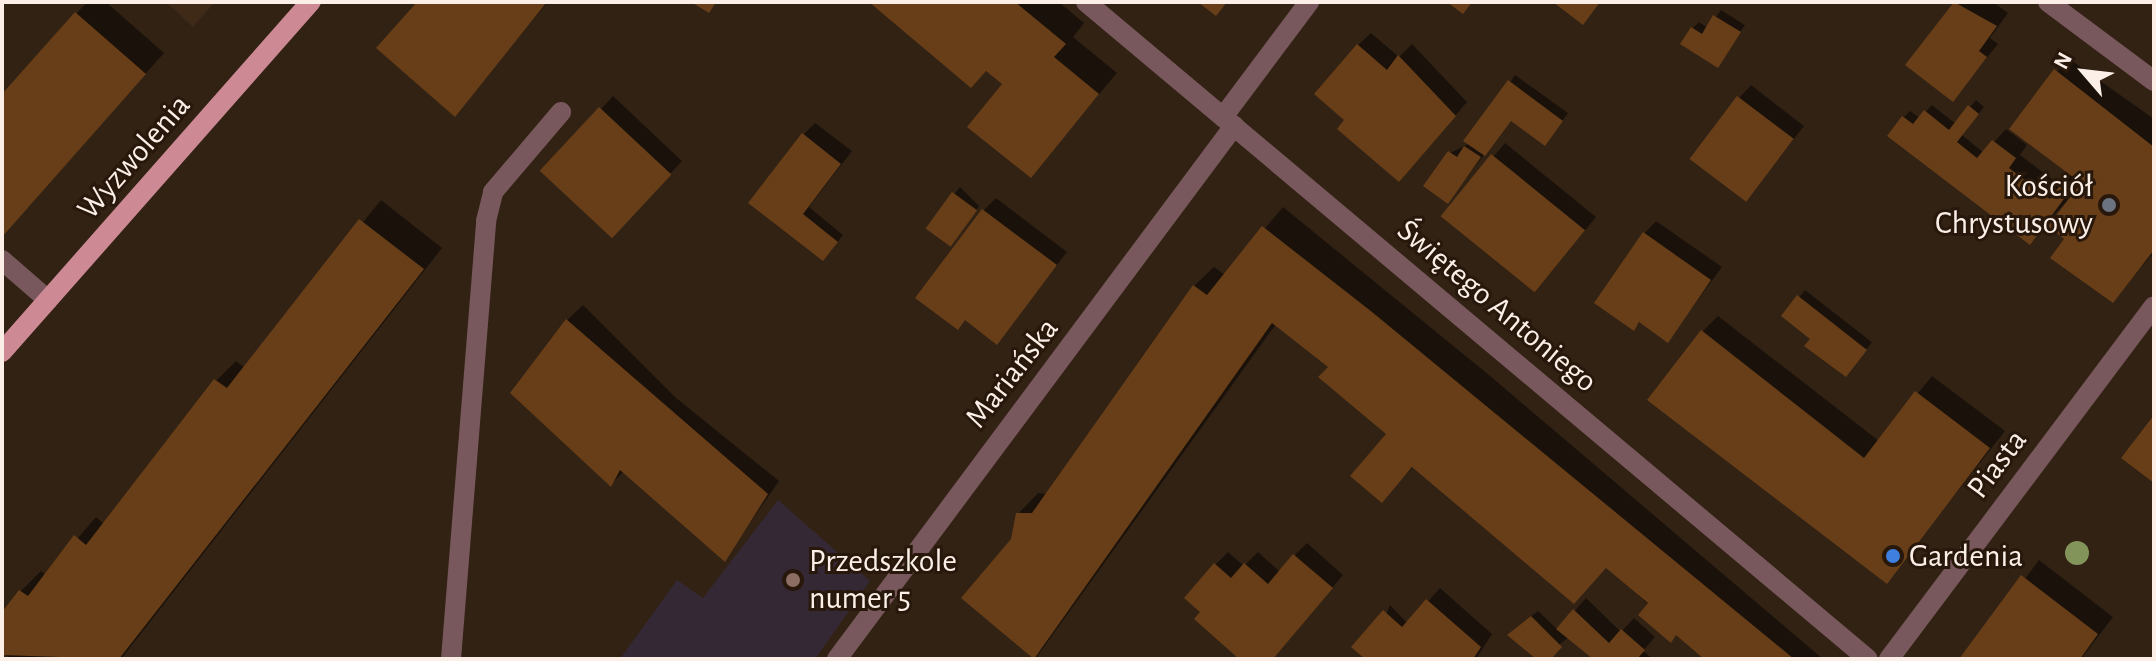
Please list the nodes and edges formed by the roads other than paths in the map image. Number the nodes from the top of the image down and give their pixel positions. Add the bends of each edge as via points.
1 (311, 2) edge
2 (1086, 2) edge
3 (1309, 2) edge
4 (2048, 2) edge
5 (2154, 81) edge
6 (561, 112) dead end
7 (1228, 121) junction
8 (2, 260) edge
9 (48, 300) junction
10 (2154, 306) edge
11 (2, 352) edge
12 (451, 659) edge
13 (837, 659) edge
14 (1868, 659) edge
15 (1889, 659) edge

1 - 9 main road, Wyzwolenia
2 - 7 street, Świętego Antoniego
3 - 7 street, Mariańska
4 - 5 street
6 - 12 street via 493,192 486,221
7 - 13 street, Mariańska
7 - 14 street, Świętego Antoniego
8 - 9 street
9 - 11 main road, Wyzwolenia
10 - 15 street, Piasta

